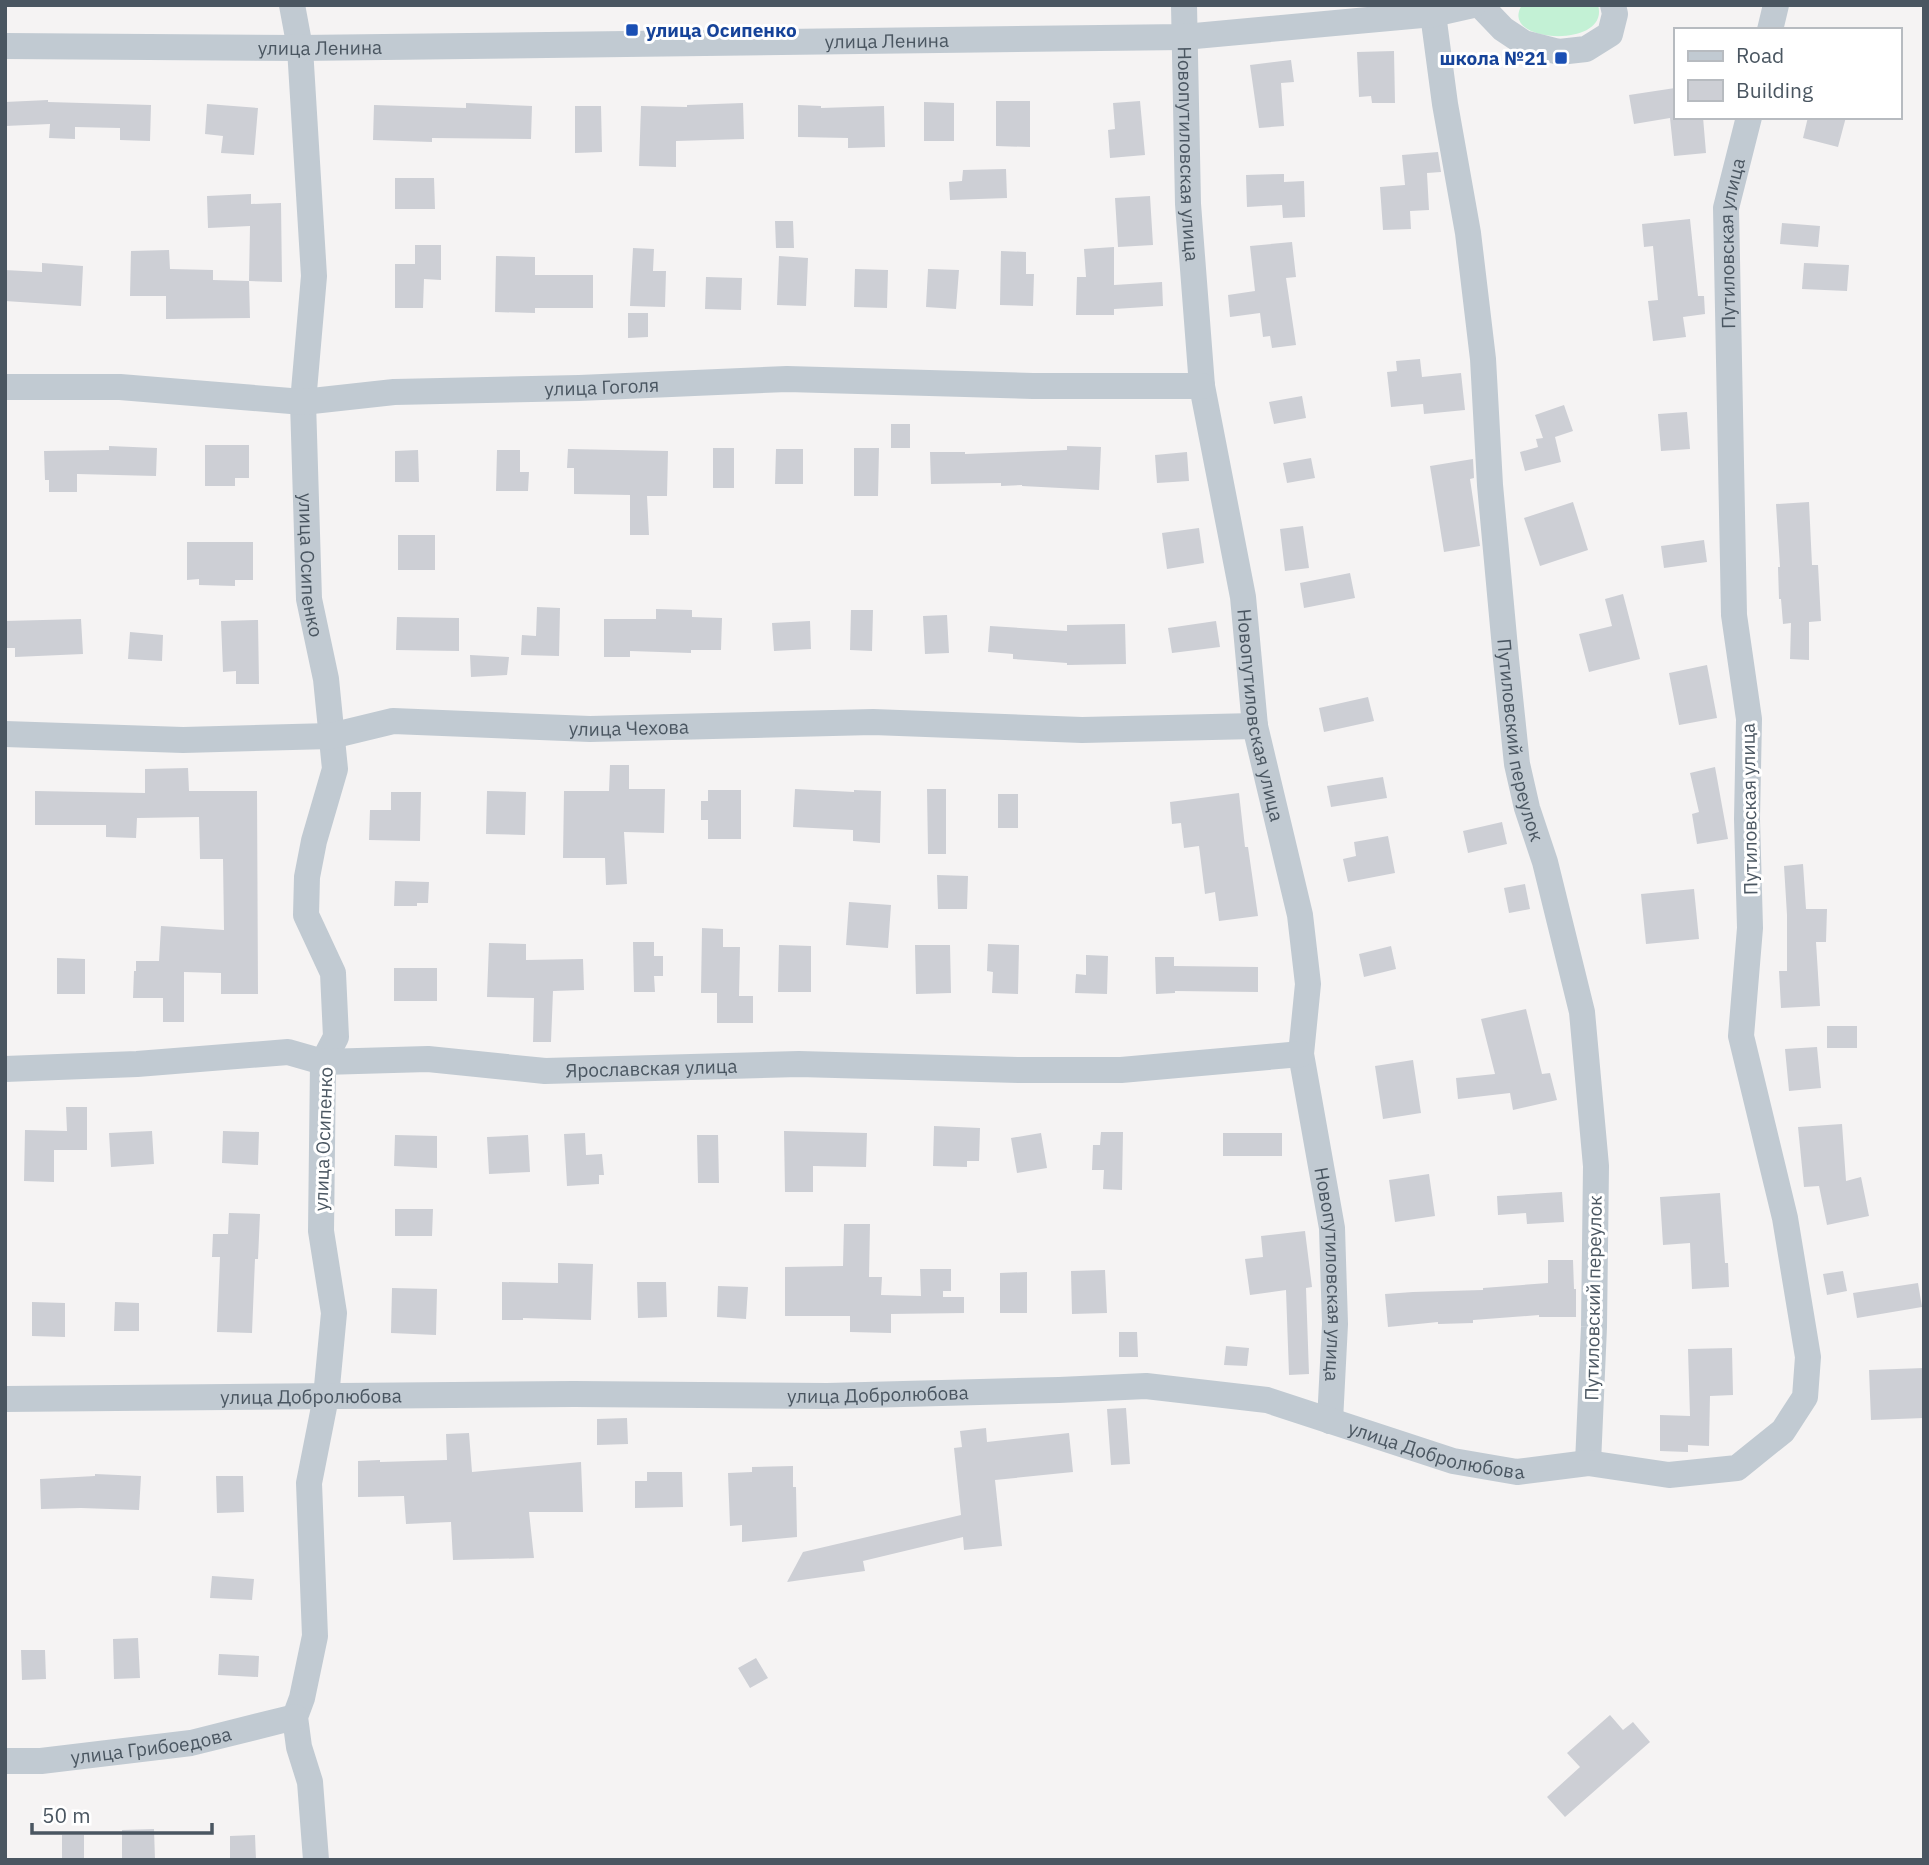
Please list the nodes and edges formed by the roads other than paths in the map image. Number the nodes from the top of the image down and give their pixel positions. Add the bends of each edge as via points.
1 (292, 5) edge
2 (1184, 5) edge
3 (1474, 5) edge
4 (1480, 5) edge
5 (1613, 5) edge
6 (1776, 5) edge
7 (1433, 13) junction
8 (1770, 28) edge
9 (1184, 37) junction
10 (5, 46) edge
11 (300, 48) junction
12 (1748, 119) edge
13 (1202, 386) junction
14 (5, 387) edge
15 (303, 402) junction
16 (1255, 726) junction
17 (5, 734) edge
18 (331, 736) junction
19 (1301, 1054) junction
20 (323, 1062) junction
21 (5, 1069) edge
22 (326, 1397) junction
23 (5, 1399) edge
24 (1330, 1421) junction
25 (1588, 1463) junction
26 (1737, 1468) joint
27 (295, 1717) junction
28 (5, 1761) edge
29 (316, 1860) edge

1 - 11 street, улица Осипенко
2 - 9 street, Новопутиловская улица
3 - 7 street, улица Ленина
4 - 5 street via 1524,43 1559,52 1586,49 1610,34
6 - 8 street
7 - 9 street, улица Ленина
7 - 25 street, Путиловский переулок via 1483,359 1491,498 1517,764 1583,1012 1596,1166
9 - 11 street, улица Ленина
9 - 13 street, Новопутиловская улица via 1188,204
10 - 11 street, улица Ленина
11 - 15 street, улица Осипенко via 314,276
12 - 26 street, Путиловская улица via 1726,208 1734,615 1749,719 1750,928 1741,1036 1785,1218 1808,1357 1805,1397 1783,1430
13 - 15 street, улица Гоголя via 787,379 394,392
13 - 16 street, Новопутиловская улица via 1243,597
14 - 15 street, улица Гоголя via 120,387
15 - 18 street, улица Осипенко via 309,599 326,679
16 - 18 street, улица Чехова via 1082,730 873,722 590,729 393,721
16 - 19 street, Новопутиловская улица via 1300,915 1308,984
17 - 18 street, улица Чехова via 183,740
18 - 20 street, улица Осипенко via 335,769 314,841 306,915 333,973 336,1037
19 - 20 street, Ярославская улица via 1121,1070 799,1064 545,1072 428,1059
19 - 24 street, Новопутиловская улица via 1332,1228 1335,1324
20 - 21 street, Ярославская улица via 288,1052
20 - 22 street, улица Осипенко via 321,1231 334,1313
22 - 23 street, улица Добролюбова
22 - 24 street, улица Добролюбова via 827,1396 1146,1386 1267,1400
22 - 27 street, улица Осипенко via 309,1483 315,1636
24 - 25 street, улица Добролюбова via 1453,1461 1517,1472
25 - 26 street, улица Добролюбова via 1669,1475
27 - 28 street, улица Грибоедова via 191,1743
27 - 29 street, улица Осипенко via 310,1782

